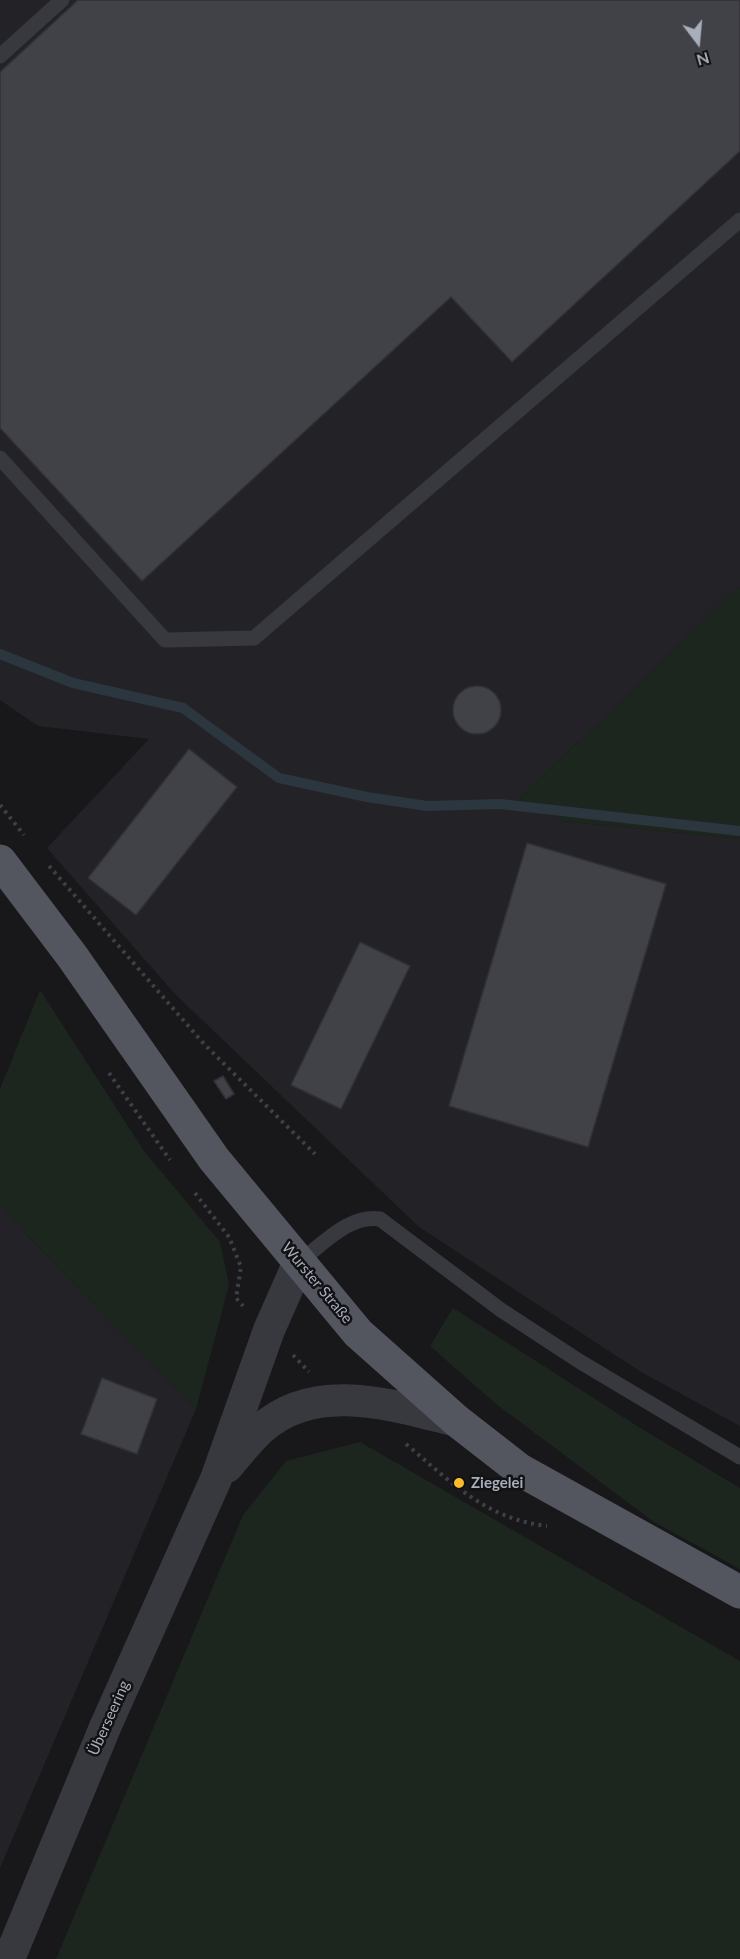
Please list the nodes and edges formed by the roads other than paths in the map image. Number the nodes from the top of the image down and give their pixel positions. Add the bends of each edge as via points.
1 (62, 0) edge
2 (0, 56) edge
3 (740, 220) edge
4 (0, 458) edge
5 (0, 861) edge
6 (299, 1262) junction
7 (457, 1421) junction
8 (740, 1457) edge
9 (216, 1479) junction
10 (740, 1592) edge
11 (9, 1959) edge

1 - 2 lane
3 - 4 lane via 254,638 165,640
5 - 6 main road, Wurster Straße via 72,956 214,1159
6 - 7 main road, Wurster Straße via 358,1333
6 - 8 lane via 351,1222 367,1217 380,1219 501,1310
6 - 9 street, Überseering via 269,1330
7 - 9 street, Überseering via 398,1406 334,1398 300,1407 263,1428
7 - 10 main road, Wurster Straße via 520,1470
9 - 11 street, Überseering via 106,1725

